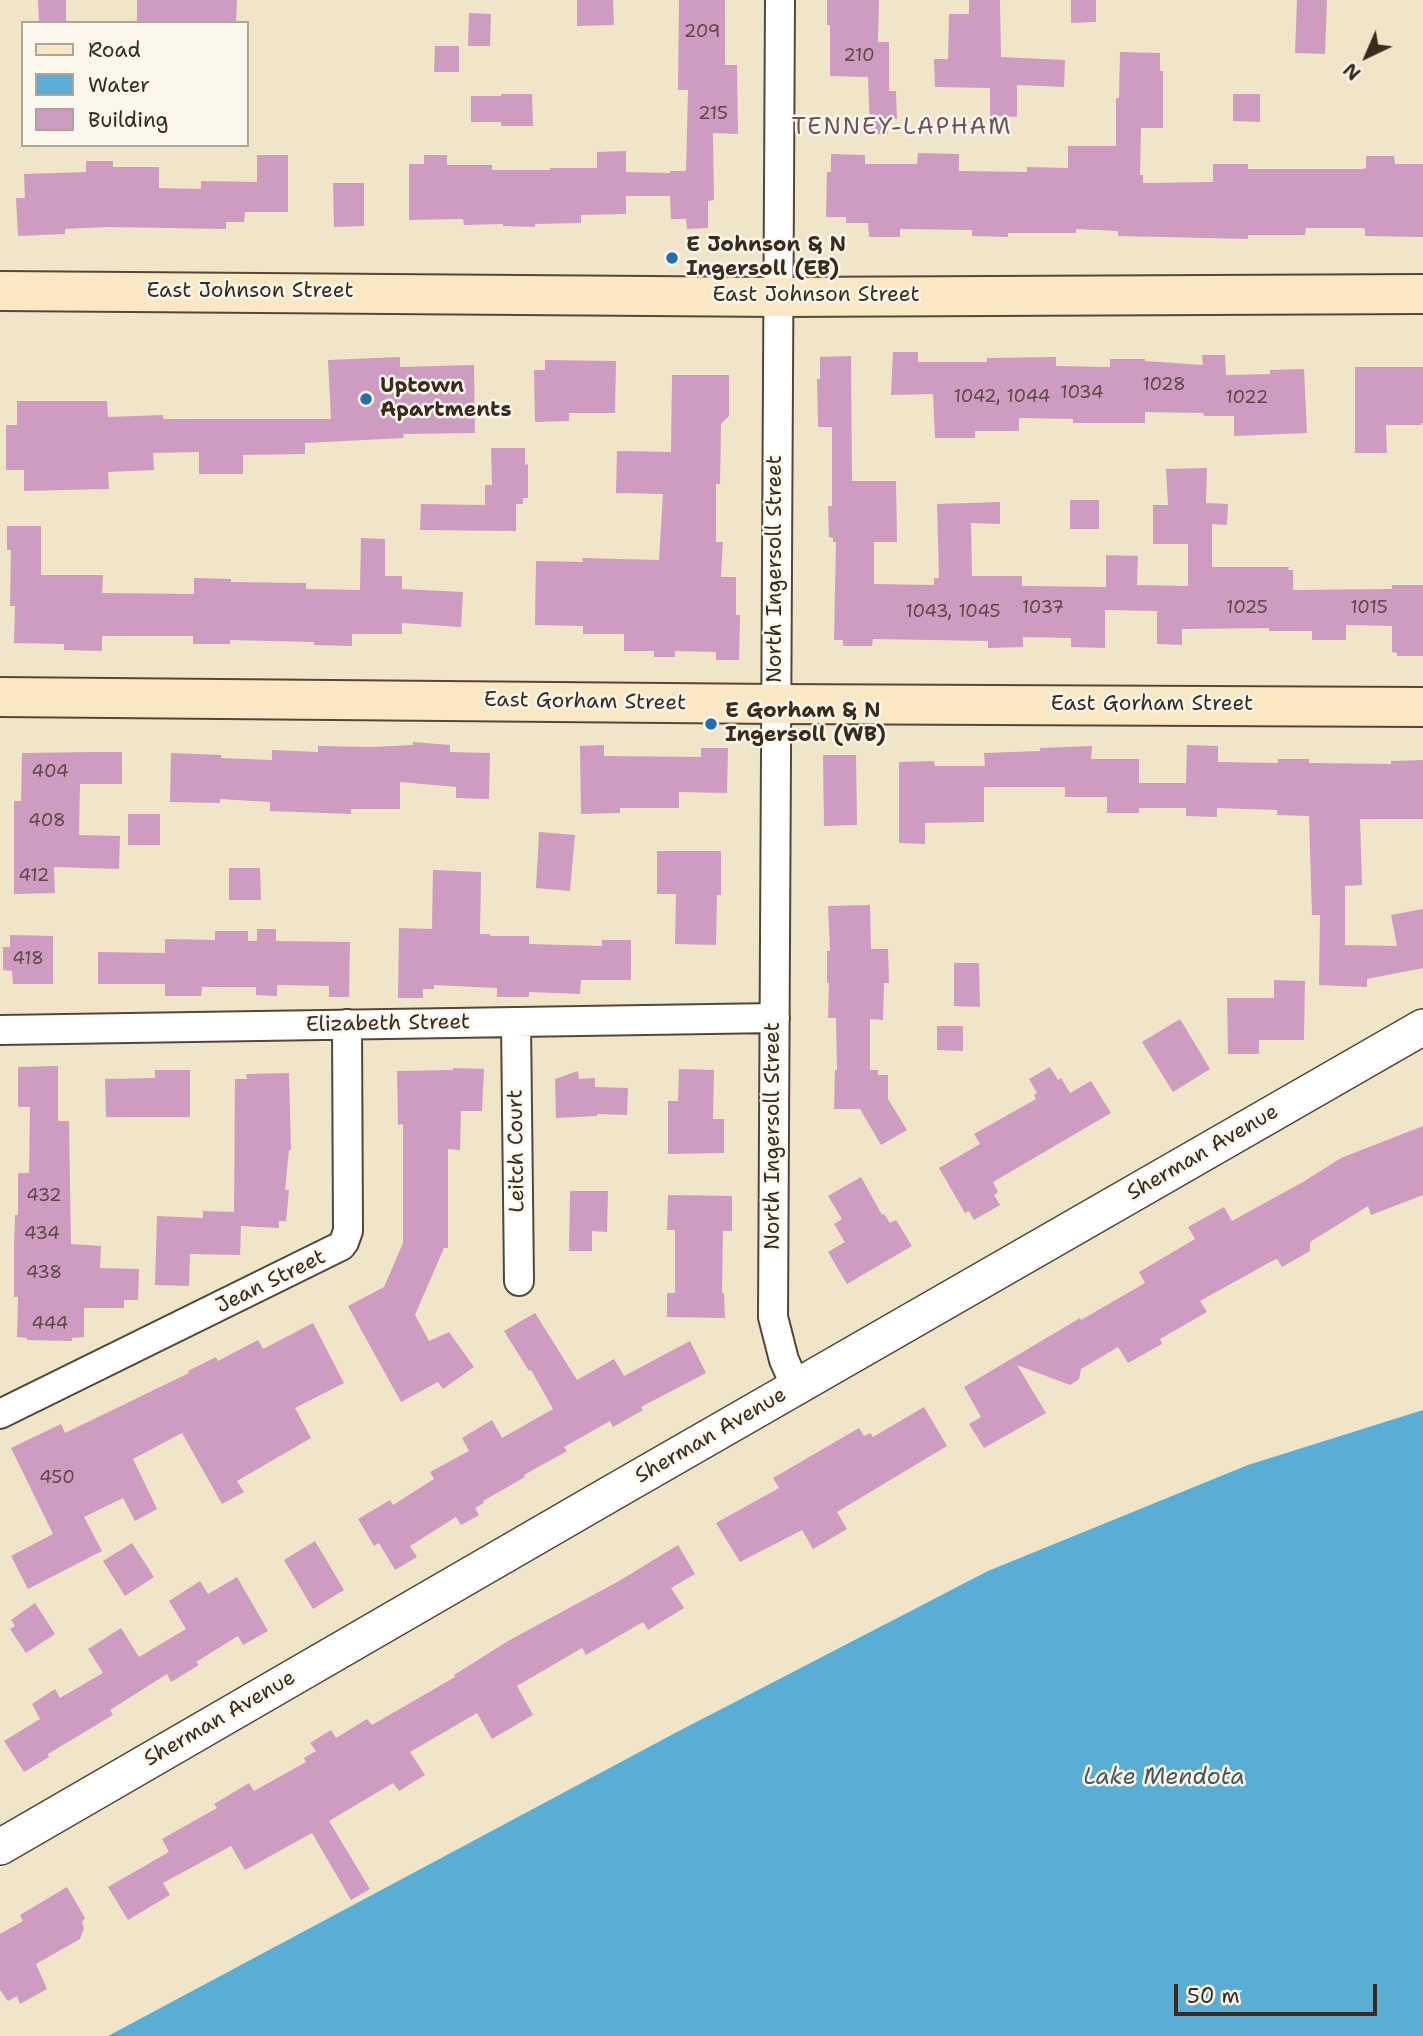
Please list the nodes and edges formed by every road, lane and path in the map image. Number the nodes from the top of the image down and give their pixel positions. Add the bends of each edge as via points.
1 (780, 0) edge
2 (0, 291) edge
3 (1423, 294) edge
4 (779, 297) junction
5 (0, 697) edge
6 (776, 704) junction
7 (1423, 707) edge
8 (775, 1018) junction
9 (516, 1022) junction
10 (347, 1024) junction
11 (1423, 1027) edge
12 (0, 1030) edge
13 (519, 1281) dead end
14 (796, 1387) junction
15 (0, 1413) edge
16 (0, 1847) edge

1 - 4 street, North Ingersoll Street
2 - 4 main road, East Johnson Street
3 - 4 main road, East Johnson Street
4 - 6 street, North Ingersoll Street
5 - 6 main road, East Gorham Street
6 - 7 main road, East Gorham Street
6 - 8 street, North Ingersoll Street
8 - 9 street, Elizabeth Street
8 - 14 street, North Ingersoll Street via 773,1317
9 - 10 street, Elizabeth Street
9 - 13 street, Leitch Court
10 - 12 street, Elizabeth Street
10 - 15 street, Jean Street via 348,1231 341,1246
11 - 14 street, Sherman Avenue
14 - 16 street, Sherman Avenue

